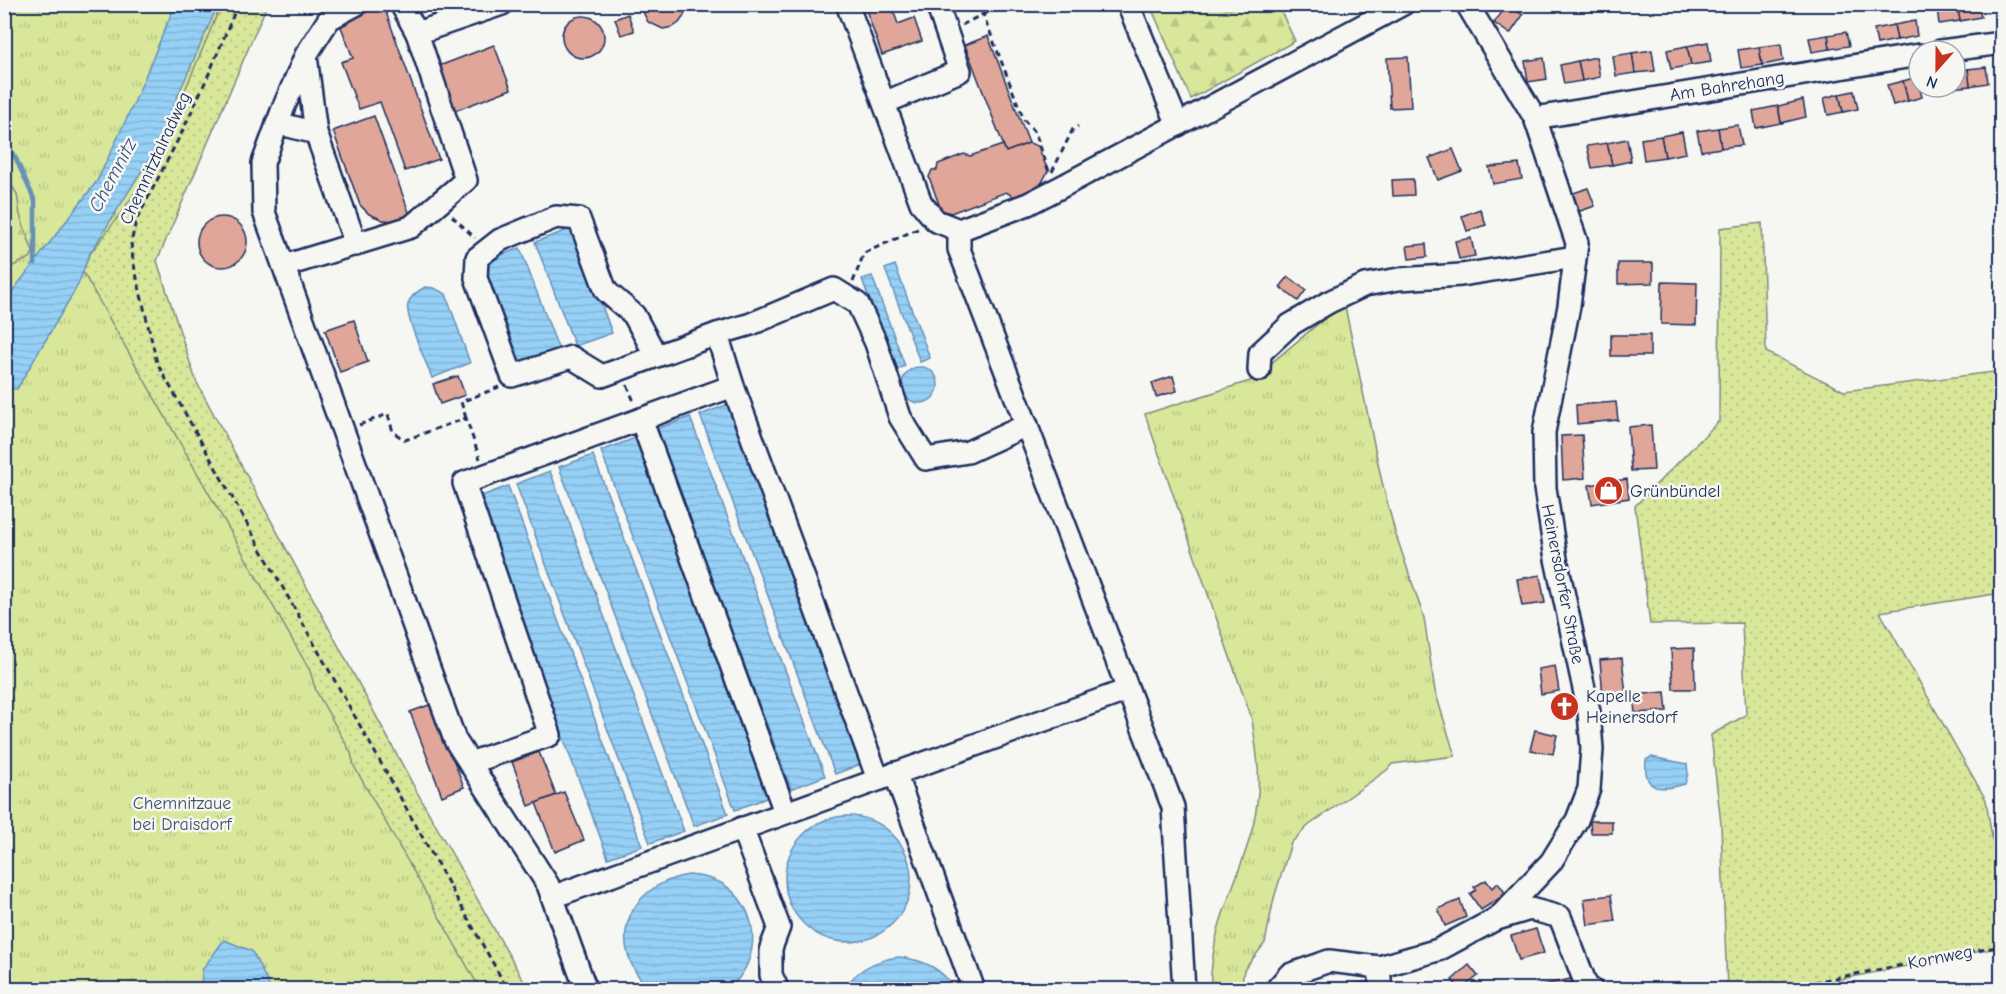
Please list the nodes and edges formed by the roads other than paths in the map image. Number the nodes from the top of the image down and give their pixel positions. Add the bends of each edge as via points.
1 (357, 4) edge
2 (401, 4) edge
3 (502, 4) edge
4 (847, 4) edge
5 (937, 4) edge
6 (1128, 4) edge
7 (1403, 4) edge
8 (1467, 4) edge
9 (417, 33) junction
10 (2001, 43) edge
11 (1967, 48) edge
12 (306, 55) junction
13 (1907, 57) edge
14 (884, 103) junction
15 (1535, 118) junction
16 (277, 123) junction
17 (1178, 125) junction
18 (316, 133) junction
19 (959, 230) junction
20 (356, 245) junction
21 (1575, 257) junction
22 (284, 266) junction
23 (717, 334) junction
24 (656, 356) junction
25 (1259, 370) dead end
26 (733, 386) junction
27 (641, 419) junction
28 (1027, 425) junction
29 (1128, 690) junction
30 (470, 763) junction
31 (887, 776) junction
32 (785, 812) junction
33 (742, 828) junction
34 (552, 897) junction
35 (1499, 917) junction
36 (1379, 967) junction
37 (586, 990) edge
38 (778, 990) edge
39 (974, 990) edge
40 (1184, 990) edge
41 (1276, 990) edge
42 (1381, 990) edge
43 (1592, 990) edge

1 - 12 street via 329,20
2 - 9 street
3 - 9 street
4 - 14 street
5 - 14 street via 960,71
6 - 17 street
7 - 17 street
8 - 15 street, Heinersdorfer Straße
9 - 20 street via 466,180 411,227
10 - 11 street
12 - 16 street
12 - 18 street
13 - 15 street, Am Bahrehang
14 - 19 street via 921,203 936,222
15 - 21 street, Heinersdorfer Straße via 1577,243
16 - 18 street
16 - 22 street via 263,164 264,212
17 - 19 street via 1028,204
18 - 20 street
19 - 28 street via 959,249
20 - 22 street
21 - 25 street via 1365,285 1290,325 1260,353
21 - 35 street, Heinersdorfer Straße via 1544,432 1544,477 1556,559 1589,712 1589,789 1577,820 1551,861
22 - 30 street via 456,740
23 - 24 street
23 - 26 street
23 - 28 street via 834,289 858,304 876,343 900,417 926,459 968,452
24 - 24 street via 602,376 571,357 512,376 476,278 477,258 500,240 556,217 579,219 606,291 634,315
26 - 27 street
26 - 31 street
27 - 30 street via 464,483 550,735
27 - 32 street
28 - 29 street
29 - 31 street
29 - 40 street via 1173,807
30 - 34 street
31 - 32 street
31 - 39 street
32 - 33 street
33 - 34 street
33 - 38 street via 779,927 771,948 771,975
34 - 37 street
35 - 36 street, Heinersdorfer Straße via 1438,950
35 - 43 street via 1530,909 1560,917 1587,987
36 - 41 street, Heinersdorfer Straße via 1329,961 1289,975
36 - 42 street

